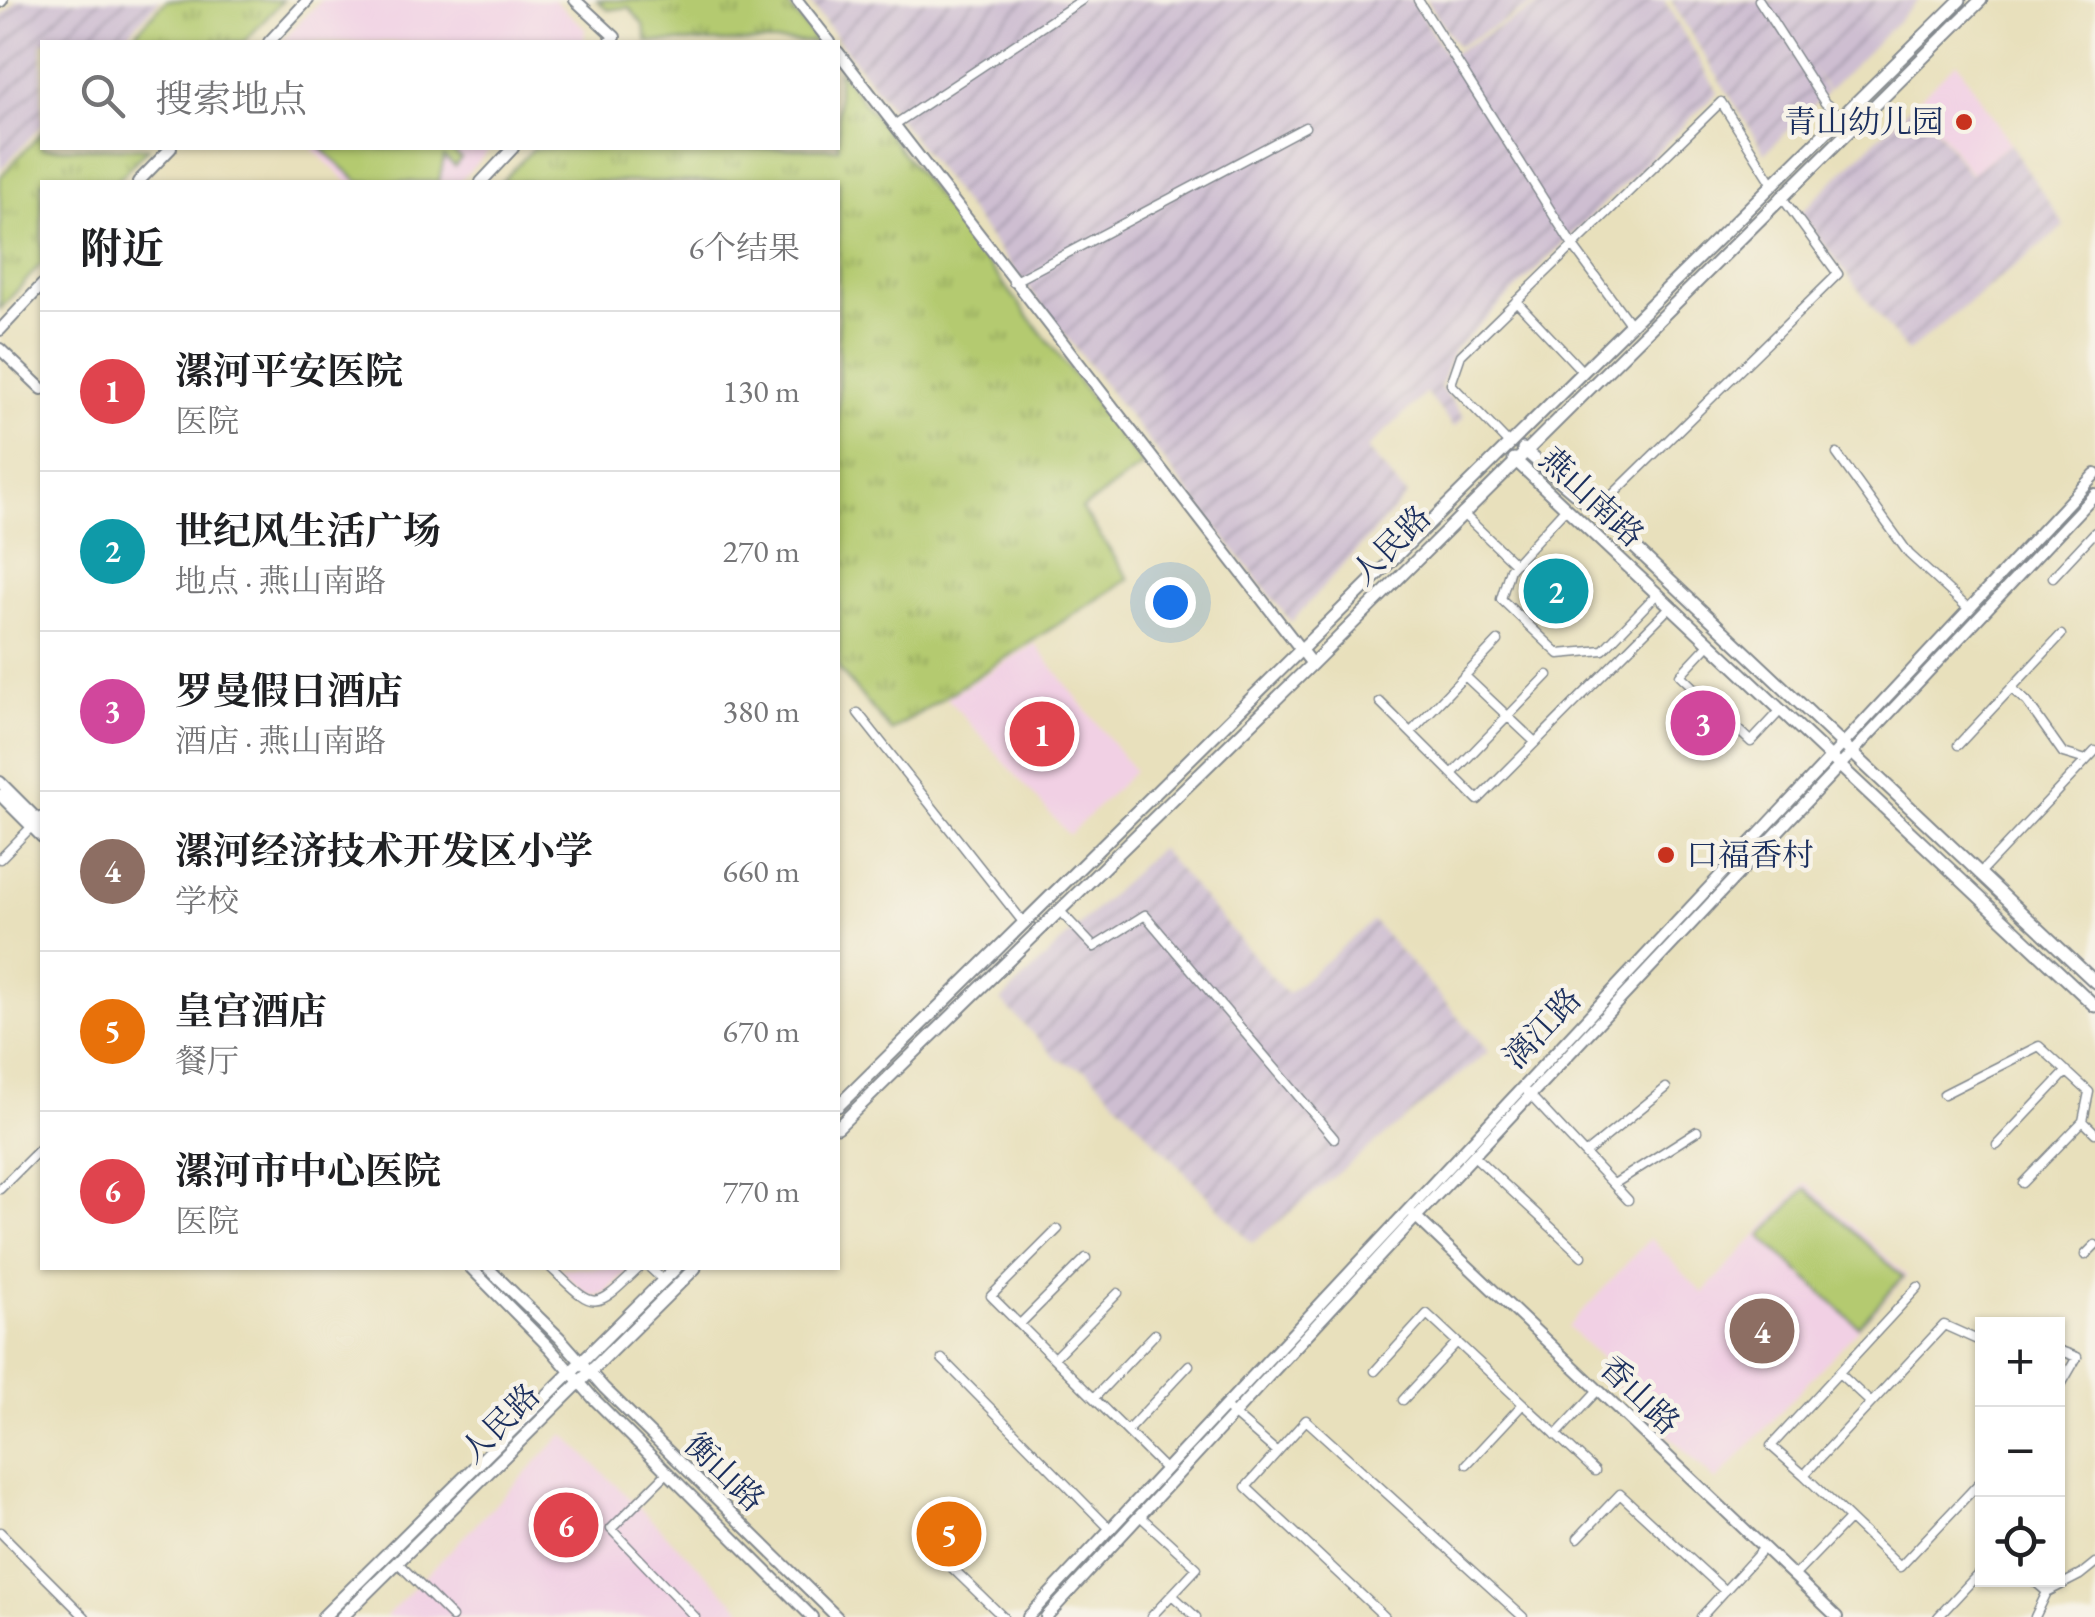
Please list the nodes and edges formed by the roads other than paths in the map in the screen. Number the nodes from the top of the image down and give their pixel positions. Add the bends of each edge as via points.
1 (308, 0) edge
2 (574, 0) edge
3 (797, 0) edge
4 (1082, 0) edge
5 (1418, 0) edge
6 (1759, 0) edge
7 (1960, 0) edge
8 (1981, 0) edge
9 (271, 40) edge
10 (612, 40) edge
11 (828, 40) edge
12 (840, 55) edge
13 (1840, 116) junction
14 (894, 124) junction
15 (1305, 127) dead end
16 (169, 150) edge
17 (511, 150) edge
18 (140, 180) edge
19 (483, 180) edge
20 (1773, 184) junction
21 (1781, 196) junction
22 (1573, 246) junction
23 (1013, 282) junction
24 (40, 287) edge
25 (1516, 301) junction
26 (1630, 324) junction
27 (0, 330) edge
28 (0, 350) edge
29 (1582, 371) junction
30 (40, 387) edge
31 (1510, 445) junction
32 (1527, 450) junction
33 (1837, 454) dead end
34 (1514, 462) junction
35 (2095, 474) edge
36 (2095, 494) edge
37 (1565, 510) junction
38 (1596, 511) junction
39 (1462, 513) junction
40 (2095, 532) edge
41 (1515, 564) junction
42 (2053, 577) dead end
43 (1657, 594) junction
44 (1670, 606) junction
45 (1969, 609) junction
46 (1714, 623) junction
47 (2061, 636) dead end
48 (1706, 640) junction
49 (1498, 642) dead end
50 (1300, 648) junction
51 (1312, 664) junction
52 (1548, 675) dead end
53 (1465, 676) junction
54 (2012, 688) junction
55 (1380, 702) dead end
56 (1781, 709) junction
57 (858, 713) dead end
58 (1508, 717) junction
59 (1411, 732) junction
60 (1535, 742) junction
61 (1958, 745) dead end
62 (1848, 747) junction
63 (2095, 750) edge
64 (1835, 760) junction
65 (2086, 760) junction
66 (1452, 774) junction
67 (0, 782) edge
68 (0, 795) edge
69 (39, 822) edge
70 (0, 860) edge
71 (1980, 874) junction
72 (1968, 886) junction
73 (1058, 910) junction
74 (1024, 922) junction
75 (2064, 954) junction
76 (2053, 966) junction
77 (2095, 982) edge
78 (2095, 1006) edge
79 (2067, 1071) junction
80 (1666, 1088) dead end
81 (1526, 1091) junction
82 (1944, 1094) dead end
83 (840, 1104) edge
84 (2082, 1121) junction
85 (840, 1125) edge
86 (1697, 1131) dead end
87 (2095, 1133) edge
88 (1334, 1138) dead end
89 (1997, 1145) dead end
90 (40, 1149) edge
91 (1586, 1153) junction
92 (1474, 1156) junction
93 (2, 1183) edge
94 (1614, 1184) junction
95 (2022, 1184) dead end
96 (1628, 1200) dead end
97 (1412, 1213) junction
98 (1058, 1229) dead end
99 (2095, 1245) edge
100 (2086, 1255) dead end
101 (1582, 1256) dead end
102 (1086, 1258) dead end
103 (473, 1270) edge
104 (490, 1270) edge
105 (552, 1270) edge
106 (568, 1270) edge
107 (637, 1270) edge
108 (652, 1270) edge
109 (674, 1270) edge
110 (693, 1270) edge
111 (560, 1277) junction
112 (663, 1280) junction
113 (1918, 1287) dead end
114 (1118, 1293) dead end
115 (1020, 1324) junction
116 (1155, 1334) dead end
117 (1975, 1339) edge
118 (1457, 1342) junction
119 (2065, 1352) edge
120 (1054, 1358) junction
121 (942, 1359) dead end
122 (580, 1362) junction
123 (1189, 1365) dead end
124 (1375, 1370) dead end
125 (570, 1372) junction
126 (590, 1373) junction
127 (1839, 1373) junction
128 (2065, 1378) edge
129 (580, 1384) junction
130 (1598, 1390) junction
131 (1094, 1398) junction
132 (1403, 1400) dead end
133 (1871, 1403) junction
134 (1523, 1404) junction
135 (1229, 1411) junction
136 (1127, 1431) junction
137 (1556, 1435) junction
138 (1276, 1452) junction
139 (1466, 1464) dead end
140 (1166, 1470) junction
141 (1595, 1471) dead end
142 (667, 1473) junction
143 (1804, 1475) junction
144 (1975, 1488) edge
145 (458, 1495) junction
146 (1140, 1516) junction
147 (1849, 1519) junction
148 (1110, 1529) junction
149 (0, 1532) edge
150 (1578, 1538) dead end
151 (1764, 1548) junction
152 (944, 1560) dead end
153 (398, 1563) junction
154 (2095, 1564) edge
155 (1794, 1576) junction
156 (1975, 1577) edge
157 (2041, 1587) edge
158 (1725, 1591) junction
159 (2046, 1592) junction
160 (1172, 1595) junction
161 (1822, 1611) edge
162 (85, 1617) edge
163 (323, 1617) edge
164 (342, 1617) edge
165 (452, 1617) edge
166 (696, 1617) edge
167 (812, 1617) edge
168 (837, 1617) edge
169 (1003, 1617) edge
170 (1028, 1617) edge
171 (1046, 1617) edge
172 (1151, 1617) edge
173 (1196, 1617) edge
174 (1386, 1617) edge
175 (1523, 1617) edge
176 (1701, 1617) edge
177 (1837, 1617) edge
178 (1938, 1617) edge
179 (2036, 1617) edge

1 - 9 street
2 - 10 street
3 - 11 street
4 - 14 street
5 - 22 street
6 - 13 street
7 - 13 main road, 人民路
8 - 21 main road, 人民路
12 - 14 street
13 - 20 main road, 人民路
14 - 23 street
15 - 23 street
16 - 18 street
17 - 19 street
20 - 22 street via 1721,102
20 - 26 main road, 人民路
21 - 32 main road, 人民路
21 - 38 street via 1838,274
22 - 25 street
22 - 26 street
23 - 50 street
24 - 27 street
25 - 29 street
25 - 31 street via 1460,355 1451,384
26 - 29 main road, 人民路
28 - 30 street
29 - 31 main road, 人民路
31 - 32 main road, 燕山南路
31 - 34 main road, 燕山南路
31 - 50 main road, 人民路
32 - 34 main road, 人民路
32 - 38 main road, 燕山南路
33 - 45 street via 1909,554
34 - 37 main road, 燕山南路
34 - 39 main road, 人民路
35 - 45 street, 漓江路
36 - 62 street, 漓江路
37 - 41 street
37 - 43 main road, 燕山南路
38 - 46 main road, 燕山南路
39 - 41 street
39 - 51 main road, 人民路
40 - 42 street
41 - 43 street via 1501,599 1559,654 1603,650
43 - 44 main road, 燕山南路
44 - 48 main road, 燕山南路
44 - 60 street
45 - 62 street, 漓江路
46 - 48 main road
46 - 62 main road, 燕山南路
47 - 54 street
48 - 56 main road, 燕山南路
48 - 56 street via 1680,675 1750,742
49 - 53 street
50 - 51 street
50 - 74 main road, 人民路
51 - 73 main road, 人民路
52 - 58 street
53 - 58 street
53 - 59 street
54 - 61 street
54 - 65 street via 2063,753
55 - 59 street
56 - 64 main road, 燕山南路
57 - 74 street
58 - 60 street
58 - 66 street
59 - 66 street
60 - 66 street via 1478,800
62 - 64 street, 漓江路
62 - 71 main road, 燕山南路
63 - 65 street
64 - 72 main road, 燕山南路
64 - 81 street, 漓江路
65 - 71 street
67 - 69 street
68 - 69 street
69 - 70 street
71 - 72 main road
71 - 75 main road, 燕山南路
72 - 76 main road, 燕山南路
73 - 85 main road, 人民路
73 - 88 street via 1094,948 1146,915
74 - 83 main road, 人民路
75 - 76 main road
75 - 77 main road, 燕山南路
76 - 78 main road, 燕山南路
79 - 82 street via 2040,1046
79 - 84 street via 2089,1092
79 - 89 street
80 - 91 street
81 - 91 street
81 - 92 street, 漓江路
81 - 97 street, 漓江路
84 - 87 street
84 - 95 street
86 - 94 street
90 - 93 street
91 - 94 street
92 - 97 street, 漓江路
92 - 101 street
94 - 96 street
97 - 130 street, 香山路
97 - 135 street, 漓江路
98 - 115 street via 991,1296
99 - 100 street
102 - 115 street
103 - 125 street, 衡山路
104 - 122 street, 衡山路
105 - 111 street
106 - 111 street
107 - 111 street via 596,1302 584,1300
108 - 112 street
109 - 112 main road, 人民路
110 - 126 main road, 人民路
112 - 122 main road, 人民路
113 - 127 street
114 - 120 street
115 - 120 street
116 - 131 street
117 - 133 street via 1944,1325
118 - 124 street via 1427,1314
118 - 132 street
118 - 134 street
119 - 128 street via 2078,1357
120 - 131 street
121 - 148 street
122 - 125 main road, 人民路
122 - 126 street, 衡山路
123 - 136 street
125 - 129 street, 衡山路
125 - 145 main road, 人民路
126 - 129 main road, 人民路
126 - 168 street, 衡山路
127 - 133 street
127 - 143 street via 1772,1446
129 - 142 street, 衡山路
129 - 145 main road, 人民路
130 - 137 street
130 - 151 street, 香山路
131 - 136 street
133 - 143 street
134 - 137 street
134 - 139 street
135 - 138 street
135 - 140 street, 漓江路
135 - 146 street, 漓江路
136 - 140 street
137 - 141 street
138 - 174 street via 1246,1487
138 - 175 street via 1306,1420
140 - 148 street, 漓江路
142 - 166 street via 610,1530
142 - 167 street, 衡山路
143 - 147 street
144 - 147 street via 1900,1568
145 - 153 main road, 人民路
145 - 163 main road, 人民路
146 - 160 street via 1196,1568
146 - 171 street, 漓江路
147 - 155 street
148 - 170 street, 漓江路
149 - 162 street
150 - 158 street via 1620,1494
151 - 155 street, 香山路
151 - 158 street
152 - 169 street
153 - 164 main road, 人民路
153 - 165 street
154 - 159 street
155 - 161 street, 香山路
156 - 178 street
157 - 159 street
158 - 176 street
159 - 179 street
160 - 172 street
160 - 173 street
161 - 177 street, 香山路

